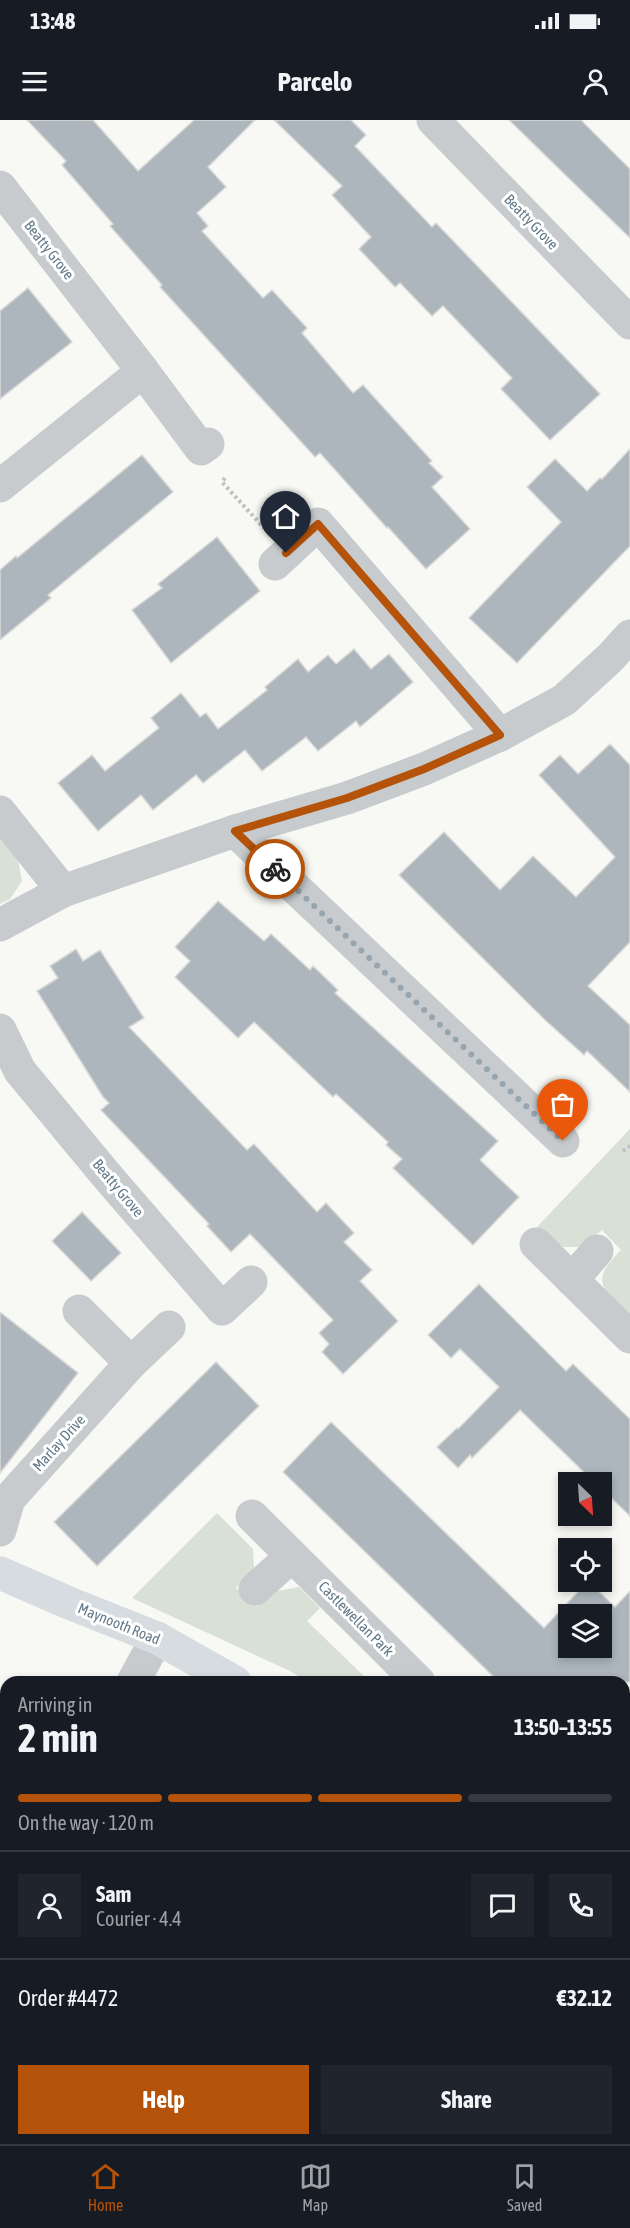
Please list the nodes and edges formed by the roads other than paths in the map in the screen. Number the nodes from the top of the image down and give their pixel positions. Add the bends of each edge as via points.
1 (433, 120) edge
2 (0, 187) edge
3 (630, 323) edge
4 (143, 371) junction
5 (208, 444) dead end
6 (0, 486) edge
7 (281, 558) road end
8 (623, 657) edge
9 (500, 735) junction
10 (0, 812) edge
11 (235, 831) junction
12 (63, 891) junction
13 (0, 925) edge
14 (0, 1030) edge
15 (563, 1141) dead end
16 (536, 1244) dead end
17 (597, 1251) dead end
18 (572, 1280) junction
19 (251, 1282) dead end
20 (79, 1311) dead end
21 (169, 1327) dead end
22 (630, 1337) edge
23 (131, 1363) junction
24 (252, 1516) dead end
25 (0, 1530) edge
26 (292, 1556) junction
27 (0, 1573) edge
28 (255, 1589) dead end
29 (157, 1638) junction
30 (136, 1676) edge
31 (224, 1676) edge
32 (413, 1676) edge

1 - 3 street, Beatty Grove
2 - 4 street, Beatty Grove
4 - 5 street, Beatty Grove via 201,449
4 - 6 street
7 - 9 street via 318,524
8 - 9 street via 564,700
9 - 11 street via 347,798
10 - 12 street
11 - 12 street
11 - 15 street
12 - 13 street
14 - 19 street, Beatty Grove via 20,1071 222,1309
16 - 18 street
17 - 18 street
18 - 22 street
20 - 23 street
21 - 23 street, Marlay Drive
23 - 25 street, Marlay Drive via 9,1499
24 - 26 street, Castlewellan Park
26 - 28 street
26 - 32 street, Castlewellan Park
27 - 29 main road, Maynooth Road
29 - 30 street
29 - 31 main road, Maynooth Road

